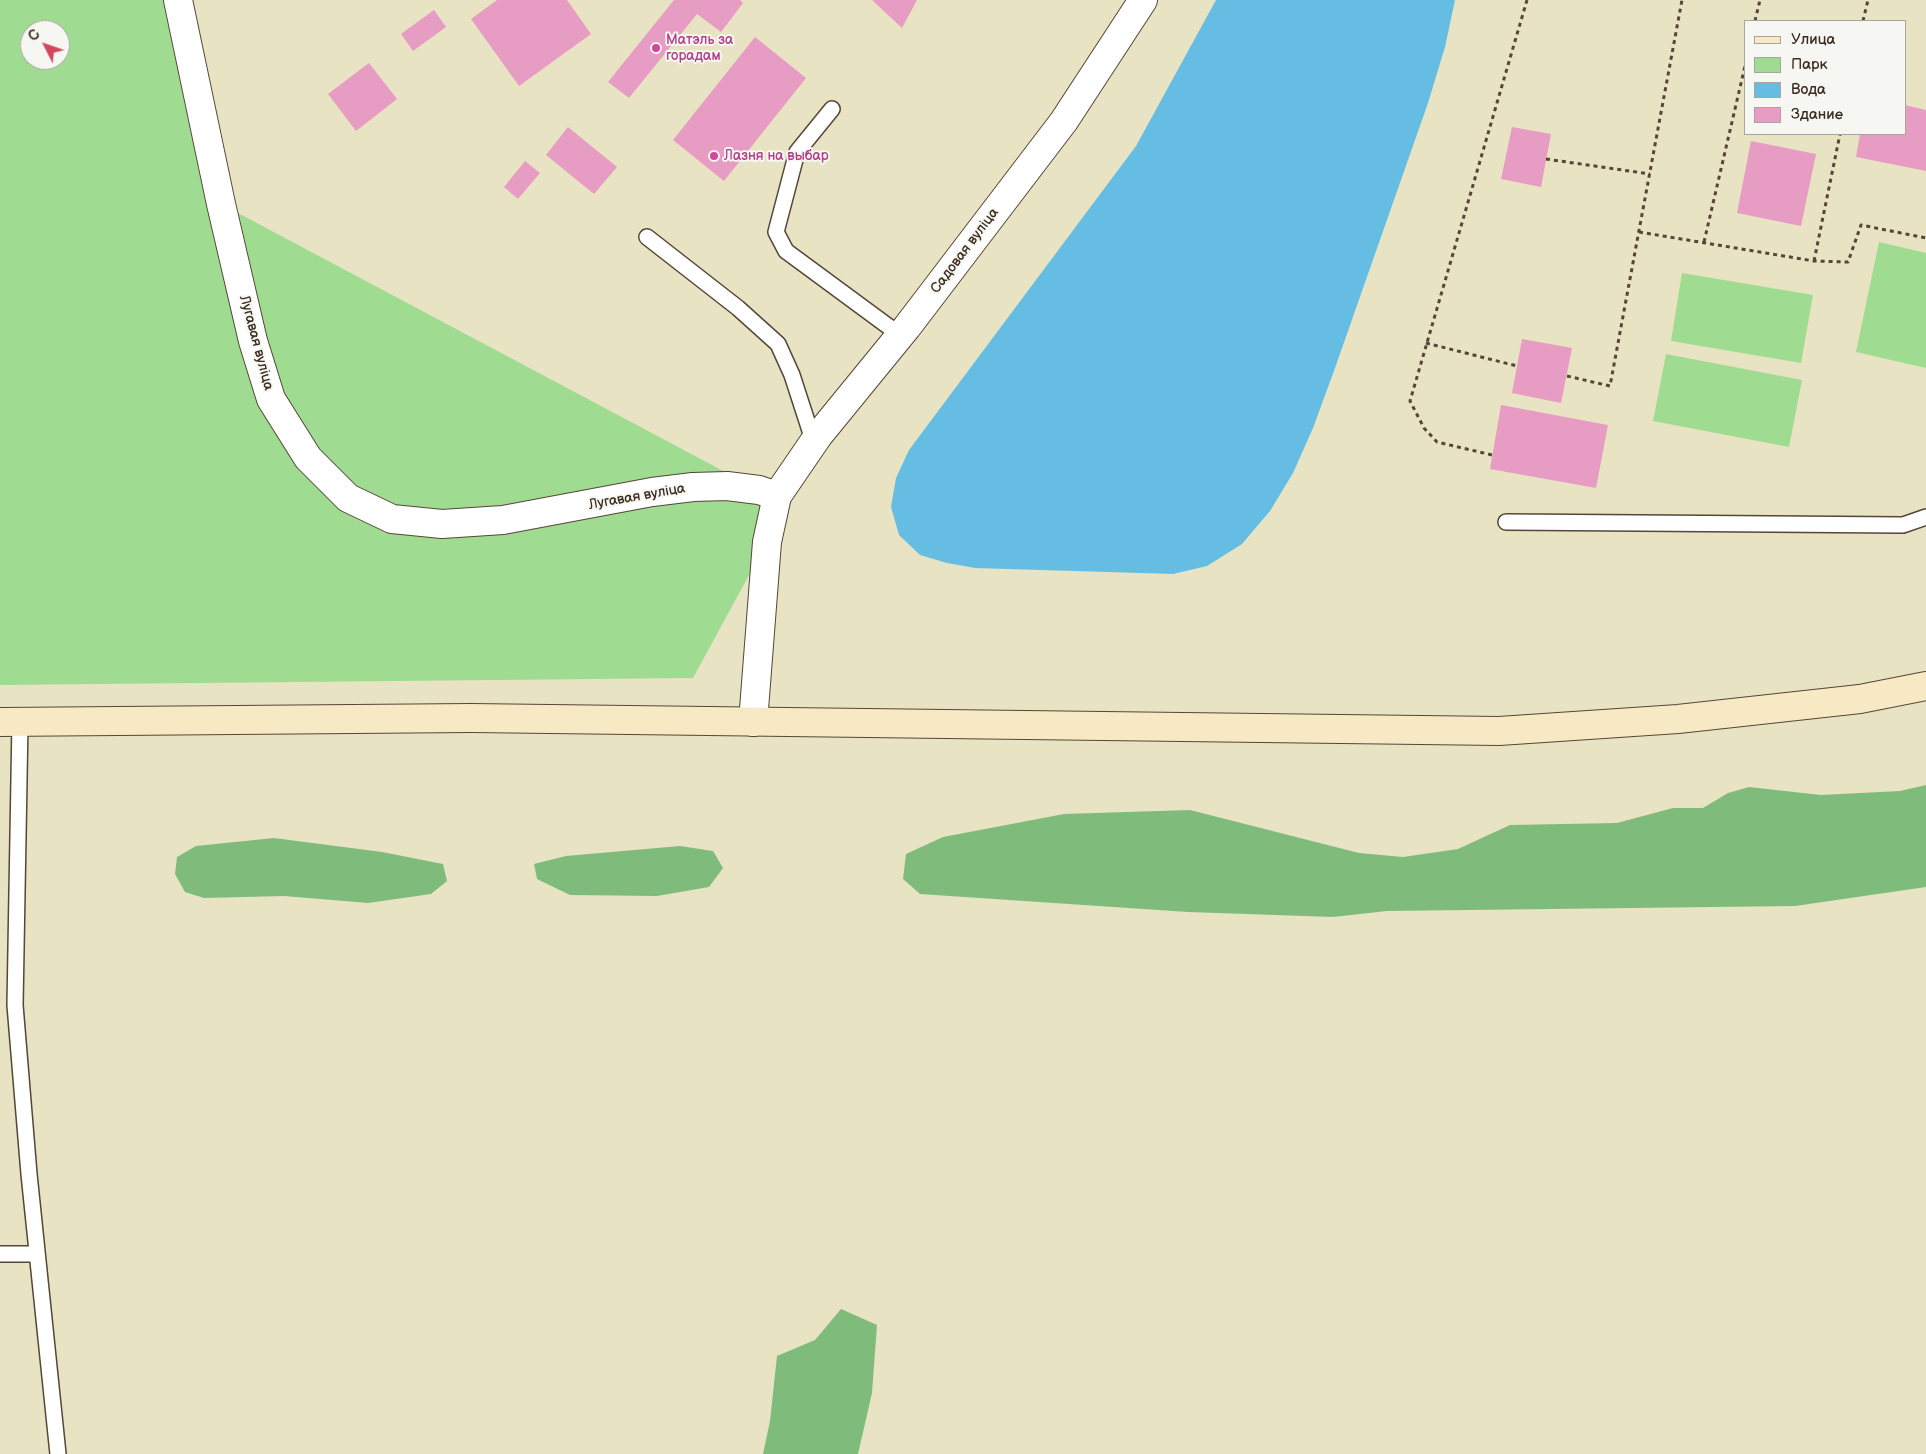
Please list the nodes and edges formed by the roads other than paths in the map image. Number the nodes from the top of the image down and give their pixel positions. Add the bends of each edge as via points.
1 (178, 0) edge
2 (1143, 0) edge
3 (832, 109) dead end
4 (647, 237) dead end
5 (900, 335) junction
6 (814, 443) junction
7 (777, 496) junction
8 (1926, 517) edge
9 (1506, 522) dead end
10 (1926, 686) edge
11 (10, 722) edge
12 (753, 722) junction
13 (0, 1254) edge
14 (37, 1254) junction
15 (58, 1454) edge

1 - 7 street, Лугавая вуліца via 225,222 253,341 271,399 308,458 348,498 392,519 442,524 503,520 693,487 727,486
2 - 5 street, Садовая вуліца via 1064,121
3 - 5 lane via 797,152 776,232 786,251
4 - 6 lane via 738,308 778,344
5 - 6 street, Садовая вуліца
6 - 7 street, Садовая вуліца
7 - 12 street via 768,542
8 - 9 lane via 1903,525
10 - 12 main road via 1860,700 1697,717 1499,731
11 - 12 main road via 471,718
11 - 14 lane via 15,1004
13 - 14 lane
14 - 15 lane

